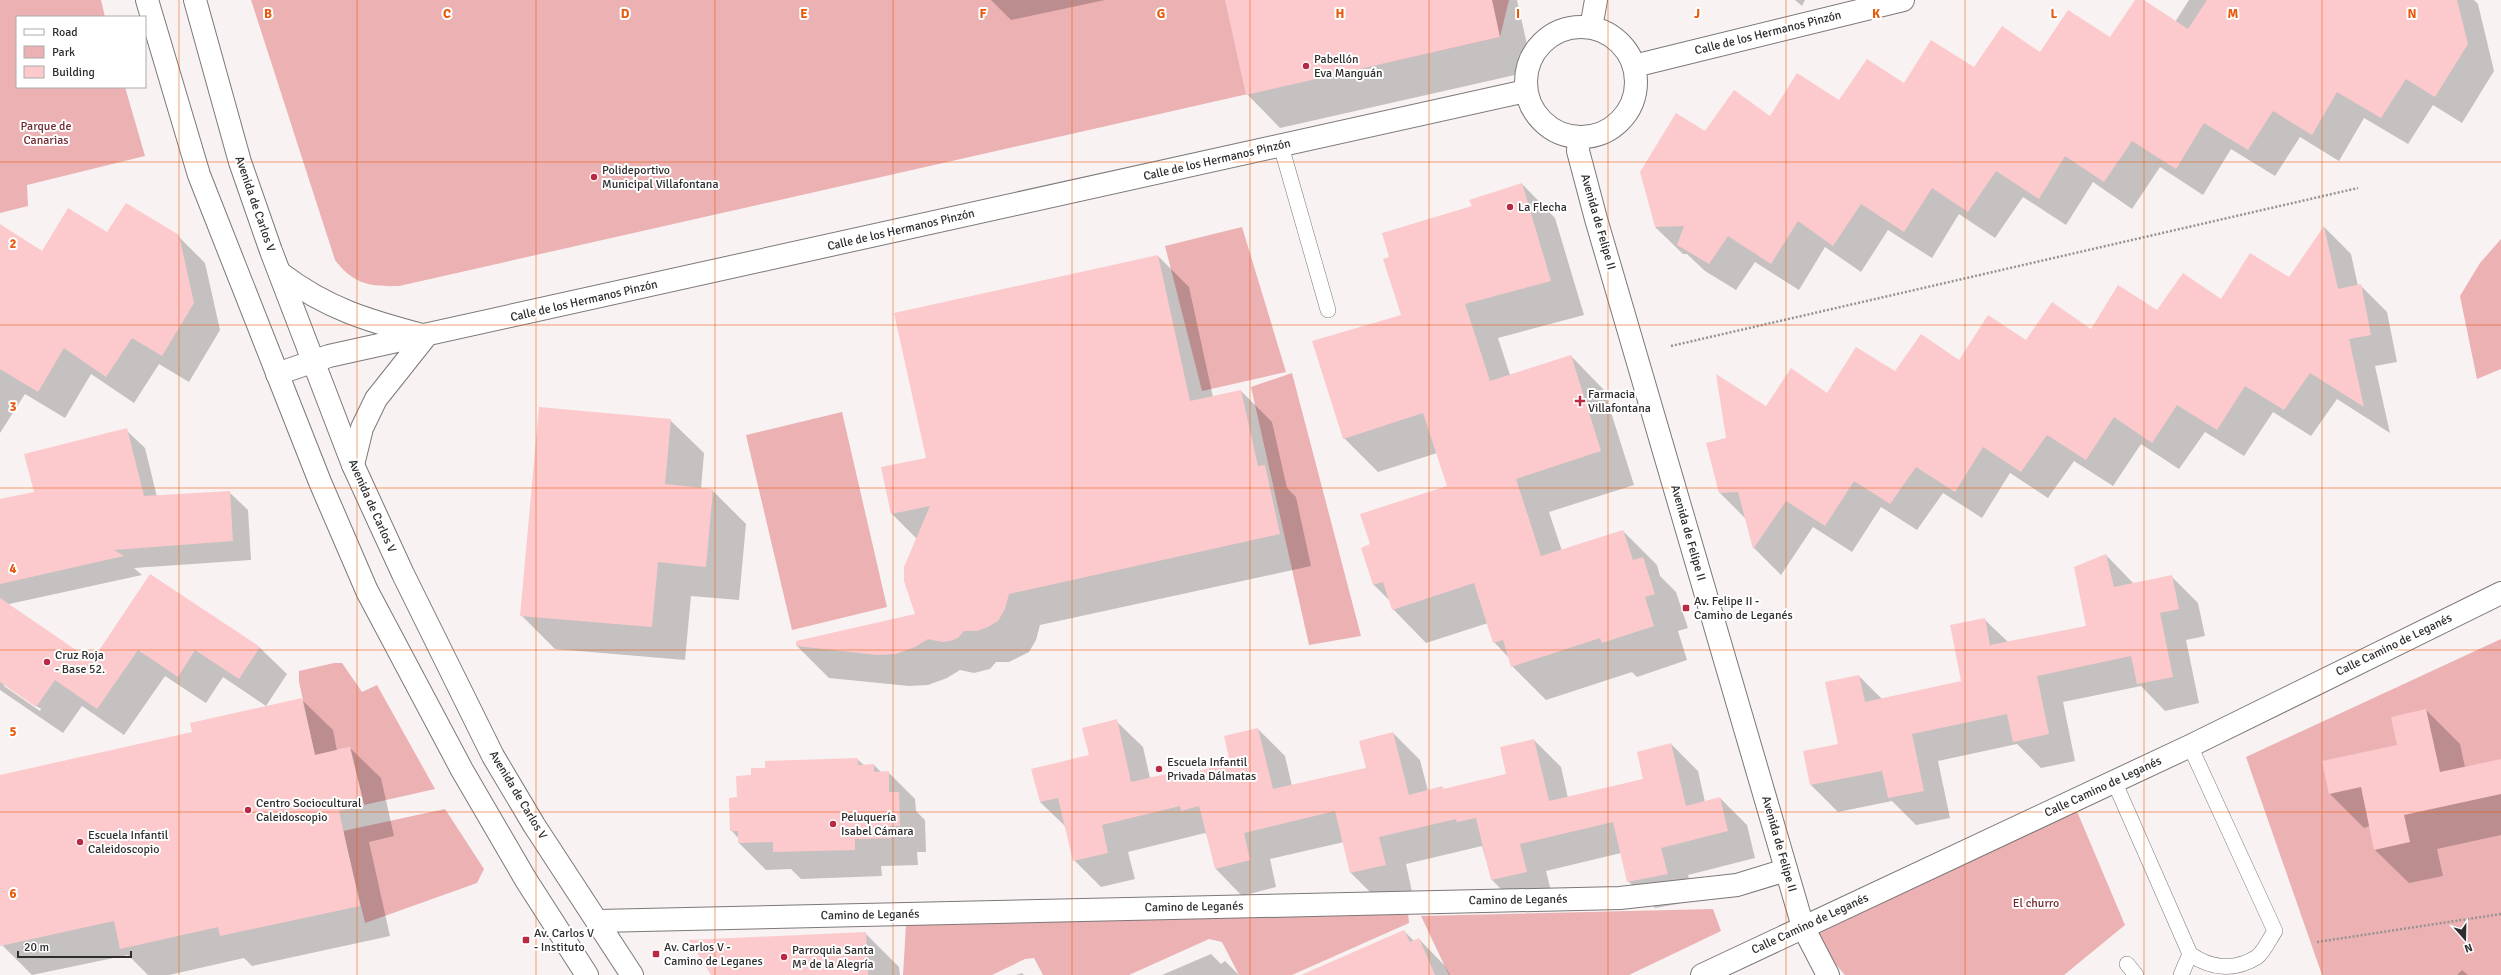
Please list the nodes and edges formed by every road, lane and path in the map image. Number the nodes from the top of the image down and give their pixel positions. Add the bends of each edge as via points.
1 (147, 0) edge
2 (195, 0) edge
3 (1596, 0) edge
4 (1903, 0) edge
5 (1591, 28) junction
6 (1634, 66) junction
7 (1526, 91) junction
8 (1579, 138) junction
9 (1281, 146) junction
10 (2358, 188) dead end
11 (280, 273) junction
12 (1328, 310) dead end
13 (426, 336) junction
14 (1671, 346) dead end
15 (314, 362) junction
16 (277, 374) junction
17 (353, 465) junction
18 (2501, 593) edge
19 (2190, 746) junction
20 (2114, 781) junction
21 (1786, 870) junction
22 (2501, 914) edge
23 (598, 921) junction
24 (1803, 927) junction
25 (2317, 942) dead end
26 (2190, 954) junction
27 (587, 975) edge
28 (632, 975) edge
29 (1702, 975) edge
30 (1828, 975) edge
31 (2181, 975) edge

1 - 16 street via 199,175
2 - 11 street, Avenida de Carlos V via 240,162
3 - 5 street
4 - 6 street, Calle de los Hermanos Pinzón
5 - 6 street via 1610,35 1625,48
5 - 7 street via 1565,29 1542,43 1528,65
6 - 8 street via 1636,87 1630,107 1622,118 1600,134
7 - 8 street via 1532,109 1544,124 1560,134
7 - 9 street, Calle de los Hermanos Pinzón
8 - 21 street, Avenida de Felipe II via 1578,151 1596,219
9 - 12 lane
9 - 13 street, Calle de los Hermanos Pinzón
10 - 14 path
11 - 13 street via 300,289 335,308 367,320
11 - 15 street, Avenida de Carlos V
13 - 15 street, Calle de los Hermanos Pinzón via 329,356
13 - 17 street via 376,399 362,428
15 - 16 street, Calle de los Hermanos Pinzón
15 - 17 street, Avenida de Carlos V
16 - 27 street via 367,591 462,770 526,880
17 - 23 street, Avenida de Carlos V via 402,574 493,756 534,825
18 - 19 street, Calle Camino de Leganés
19 - 20 street, Calle Camino de Leganés
19 - 26 lane via 2275,931 2258,956 2234,967 2205,965
20 - 24 street, Calle Camino de Leganés
20 - 26 lane
21 - 23 street, Camino de Leganés via 1737,885 1620,898
21 - 24 street, Avenida de Felipe II
22 - 25 path
23 - 28 street, Avenida de Carlos V
24 - 29 street, Calle Camino de Leganés
24 - 30 street, Avenida de Felipe II
26 - 31 lane

